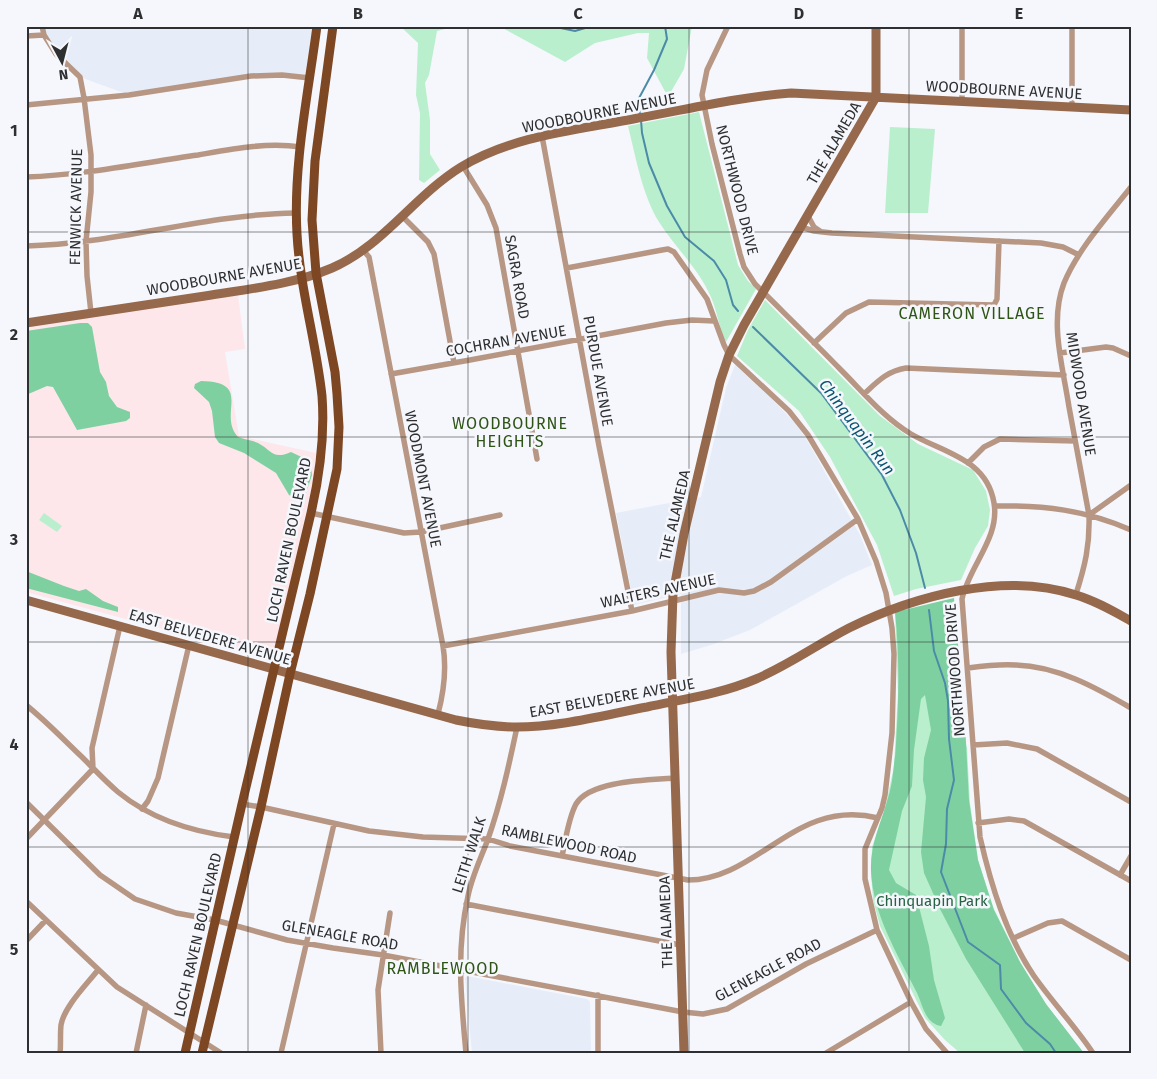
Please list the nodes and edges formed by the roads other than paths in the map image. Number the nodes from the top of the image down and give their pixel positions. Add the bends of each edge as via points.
1 (42, 26) edge
2 (317, 26) edge
3 (333, 26) edge
4 (728, 26) edge
5 (744, 26) edge
6 (876, 26) edge
7 (962, 26) edge
8 (1072, 26) edge
9 (44, 35) junction
10 (26, 36) edge
11 (310, 78) junction
12 (876, 97) junction
13 (84, 98) junction
14 (962, 101) junction
15 (26, 105) edge
16 (704, 106) junction
17 (1072, 106) junction
18 (1131, 110) edge
19 (305, 111) junction
20 (321, 114) junction
21 (542, 136) junction
22 (300, 147) junction
23 (463, 166) junction
24 (91, 171) junction
25 (26, 177) edge
26 (1131, 187) edge
27 (296, 196) junction
28 (312, 196) junction
29 (296, 213) junction
30 (402, 216) junction
31 (808, 216) junction
32 (801, 227) junction
33 (822, 232) junction
34 (86, 241) junction
35 (999, 241) junction
36 (26, 246) edge
37 (363, 250) junction
38 (1079, 255) junction
39 (567, 268) junction
40 (316, 273) junction
41 (301, 279) junction
42 (763, 292) junction
43 (92, 313) junction
44 (714, 321) junction
45 (26, 323) edge
46 (580, 340) junction
47 (814, 343) junction
48 (517, 352) junction
49 (1060, 354) junction
50 (729, 355) junction
51 (1131, 356) edge
52 (454, 363) junction
53 (390, 374) junction
54 (1064, 375) junction
55 (864, 394) junction
56 (1075, 441) junction
57 (537, 459) dead end
58 (968, 463) junction
59 (1131, 485) edge
60 (995, 506) junction
61 (311, 512) junction
62 (500, 515) dead end
63 (1089, 515) junction
64 (326, 516) junction
65 (858, 520) junction
66 (1131, 530) edge
67 (421, 532) junction
68 (964, 590) junction
69 (1076, 594) junction
70 (26, 600) edge
71 (672, 602) junction
72 (890, 610) junction
73 (632, 611) junction
74 (1131, 621) edge
75 (120, 626) junction
76 (190, 645) junction
77 (443, 646) junction
78 (275, 668) junction
79 (968, 668) junction
80 (290, 674) junction
81 (673, 702) junction
82 (26, 705) edge
83 (1131, 708) edge
84 (438, 714) junction
85 (517, 727) junction
86 (973, 745) junction
87 (94, 768) junction
88 (675, 778) junction
89 (26, 802) edge
90 (1131, 802) edge
91 (242, 804) junction
92 (261, 807) junction
93 (142, 809) junction
94 (878, 818) junction
95 (44, 819) junction
96 (978, 822) junction
97 (334, 824) junction
98 (234, 837) junction
99 (26, 839) edge
100 (488, 839) junction
101 (562, 856) junction
102 (1131, 856) edge
103 (1120, 875) junction
104 (679, 879) junction
105 (1131, 881) edge
106 (26, 901) edge
107 (466, 904) junction
108 (390, 913) dead end
109 (46, 920) junction
110 (215, 920) junction
111 (232, 926) junction
112 (877, 930) junction
113 (1014, 938) junction
114 (26, 941) edge
115 (307, 943) junction
116 (680, 945) junction
117 (383, 955) junction
118 (1131, 960) edge
119 (460, 969) junction
120 (98, 970) junction
121 (598, 995) junction
122 (911, 1002) junction
123 (146, 1005) junction
124 (683, 1012) junction
125 (190, 1032) junction
126 (204, 1042) junction
127 (60, 1053) edge
128 (136, 1053) edge
129 (185, 1053) edge
130 (202, 1053) edge
131 (221, 1053) edge
132 (281, 1053) edge
133 (381, 1053) edge
134 (466, 1053) edge
135 (598, 1053) edge
136 (684, 1053) edge
137 (826, 1053) edge
138 (947, 1053) edge
139 (1093, 1053) edge

1 - 9 street, FENWICK AVENUE
2 - 11 main road, LOCH RAVEN BOULEVARD
3 - 20 main road, LOCH RAVEN BOULEVARD
4 - 5 street
4 - 16 street, NORTHWOOD DRIVE via 705,78
6 - 12 main road, THE ALAMEDA
7 - 14 street
8 - 17 street
9 - 10 street
9 - 13 street, FENWICK AVENUE via 56,54 80,77
11 - 13 street via 251,76 129,95
11 - 19 main road, LOCH RAVEN BOULEVARD
12 - 14 main road, WOODBOURNE AVENUE
12 - 16 main road, WOODBOURNE AVENUE via 791,94
12 - 31 main road, THE ALAMEDA
13 - 15 street
13 - 24 street, FENWICK AVENUE
14 - 17 main road, WOODBOURNE AVENUE
16 - 21 main road, WOODBOURNE AVENUE
16 - 42 street, NORTHWOOD DRIVE via 742,262
17 - 18 main road, WOODBOURNE AVENUE
19 - 20 main road
19 - 22 main road, LOCH RAVEN BOULEVARD
20 - 28 main road, LOCH RAVEN BOULEVARD
21 - 23 main road, WOODBOURNE AVENUE via 505,146
21 - 39 street, PURDUE AVENUE
22 - 24 street via 258,146
22 - 27 main road, LOCH RAVEN BOULEVARD
23 - 30 main road, WOODBOURNE AVENUE via 432,187
23 - 48 street, SAGRA ROAD via 493,220
24 - 25 street
24 - 34 street, FENWICK AVENUE
26 - 38 street, MIDWOOD AVENUE
27 - 28 main road
27 - 29 main road, LOCH RAVEN BOULEVARD
28 - 40 main road, LOCH RAVEN BOULEVARD
29 - 34 street via 254,215
29 - 41 main road, LOCH RAVEN BOULEVARD
30 - 37 main road, WOODBOURNE AVENUE
30 - 52 street via 428,242 434,254
31 - 32 main road, THE ALAMEDA
31 - 33 street via 814,227
32 - 33 street
32 - 42 main road, THE ALAMEDA
33 - 35 street
34 - 36 street
34 - 43 street, FENWICK AVENUE
35 - 38 street via 1051,244
35 - 47 street via 998,299 994,305 869,302 846,313
37 - 40 main road, WOODBOURNE AVENUE via 345,262
37 - 53 street, WOODMONT AVENUE via 369,257
38 - 49 street, MIDWOOD AVENUE via 1064,284 1059,303
39 - 44 street via 662,250 674,252 707,299
39 - 46 street, PURDUE AVENUE
40 - 41 main road, WOODBOURNE AVENUE
40 - 64 main road, LOCH RAVEN BOULEVARD via 335,372 338,411 337,469
41 - 43 main road, WOODBOURNE AVENUE
41 - 61 main road, LOCH RAVEN BOULEVARD via 323,411 321,465
42 - 47 street, NORTHWOOD DRIVE
42 - 50 main road, THE ALAMEDA
43 - 45 main road, WOODBOURNE AVENUE
44 - 46 street, COCHRAN AVENUE via 673,322
44 - 50 street
46 - 48 street, COCHRAN AVENUE
46 - 73 street, PURDUE AVENUE
47 - 55 street, NORTHWOOD DRIVE
48 - 52 street, COCHRAN AVENUE
48 - 57 street, SAGRA ROAD
49 - 51 street via 1106,347
49 - 54 street, MIDWOOD AVENUE
50 - 65 street via 802,425
50 - 71 main road, THE ALAMEDA via 708,426 678,559
52 - 53 street, COCHRAN AVENUE
53 - 67 street, WOODMONT AVENUE
54 - 55 street via 906,368 889,372
54 - 56 street, MIDWOOD AVENUE
55 - 58 street, NORTHWOOD DRIVE via 907,432
56 - 58 street via 1000,439 984,447
56 - 63 street, MIDWOOD AVENUE
58 - 60 street, NORTHWOOD DRIVE via 985,480
59 - 63 street
60 - 63 street via 1048,507
60 - 68 street, NORTHWOOD DRIVE via 989,538
61 - 64 street
61 - 78 main road, LOCH RAVEN BOULEVARD
62 - 67 street
63 - 66 street
63 - 69 street, MIDWOOD AVENUE via 1089,547
64 - 67 street via 399,533
64 - 80 main road, LOCH RAVEN BOULEVARD
65 - 71 street, WALTERS AVENUE via 758,590 747,593 719,590
65 - 72 street via 876,561
67 - 77 street, WOODMONT AVENUE
68 - 69 main road, EAST BELVEDERE AVENUE via 1025,586
68 - 72 main road, EAST BELVEDERE AVENUE
68 - 79 street, NORTHWOOD DRIVE
69 - 74 main road, EAST BELVEDERE AVENUE
70 - 75 main road, EAST BELVEDERE AVENUE
71 - 73 street, WALTERS AVENUE
71 - 81 main road, THE ALAMEDA
72 - 81 main road, EAST BELVEDERE AVENUE via 756,679
72 - 94 street via 894,654 892,733 887,787
73 - 77 street, WALTERS AVENUE
75 - 76 main road, EAST BELVEDERE AVENUE
75 - 87 street via 92,748
76 - 78 main road, EAST BELVEDERE AVENUE
76 - 93 street via 158,778
77 - 84 street, WOODMONT AVENUE via 445,683
78 - 80 main road, EAST BELVEDERE AVENUE
78 - 91 main road, LOCH RAVEN BOULEVARD
79 - 83 street via 1016,665 1048,670 1081,680
79 - 86 street, NORTHWOOD DRIVE
80 - 84 main road, EAST BELVEDERE AVENUE
80 - 92 main road, LOCH RAVEN BOULEVARD
81 - 85 main road, EAST BELVEDERE AVENUE via 551,725
81 - 88 main road, THE ALAMEDA
82 - 87 street
84 - 85 main road, EAST BELVEDERE AVENUE via 474,723
85 - 100 street, LEITH WALK
86 - 90 street via 1007,743 1037,749
86 - 96 street, NORTHWOOD DRIVE
87 - 93 street
87 - 95 street
88 - 101 street via 604,786 586,793 572,815
88 - 104 main road, THE ALAMEDA
89 - 95 street, GLENEAGLE ROAD
91 - 92 street, RAMBLEWOOD ROAD
91 - 98 main road, LOCH RAVEN BOULEVARD
92 - 97 street, RAMBLEWOOD ROAD
92 - 111 main road, LOCH RAVEN BOULEVARD
93 - 98 street via 184,826
94 - 104 street, RAMBLEWOOD ROAD via 860,815 824,819 802,827 723,874 698,880
94 - 112 street via 864,864
95 - 99 street
95 - 110 street, GLENEAGLE ROAD via 100,875 126,893 162,909
96 - 103 street via 1024,821
96 - 113 street, NORTHWOOD DRIVE via 988,872
97 - 100 street, RAMBLEWOOD ROAD via 403,835
97 - 115 street
98 - 110 main road, LOCH RAVEN BOULEVARD
100 - 101 street, RAMBLEWOOD ROAD
100 - 107 street, LEITH WALK
101 - 104 street, RAMBLEWOOD ROAD
102 - 103 street
103 - 105 street
104 - 116 main road, THE ALAMEDA
106 - 109 street
107 - 116 street
107 - 119 street, LEITH WALK
108 - 117 street
109 - 114 street
109 - 120 street
110 - 111 street, GLENEAGLE ROAD
110 - 125 main road, LOCH RAVEN BOULEVARD
111 - 115 street, GLENEAGLE ROAD
111 - 126 main road, LOCH RAVEN BOULEVARD
112 - 122 street
112 - 124 street, GLENEAGLE ROAD via 806,964 727,1009 703,1014
113 - 118 street via 1048,923 1062,921
113 - 139 street, NORTHWOOD DRIVE via 1033,975
115 - 117 street, GLENEAGLE ROAD
115 - 132 street
116 - 124 main road, THE ALAMEDA
117 - 119 street, GLENEAGLE ROAD
117 - 133 street via 378,990
119 - 121 street, GLENEAGLE ROAD
119 - 134 street, LEITH WALK
120 - 123 street
120 - 127 street via 64,1017
121 - 124 street, GLENEAGLE ROAD
121 - 135 street
122 - 137 street
122 - 138 street via 926,1029
123 - 125 street
123 - 128 street
124 - 136 main road, THE ALAMEDA
125 - 126 street
125 - 129 main road, LOCH RAVEN BOULEVARD
126 - 130 main road, LOCH RAVEN BOULEVARD
126 - 131 street

